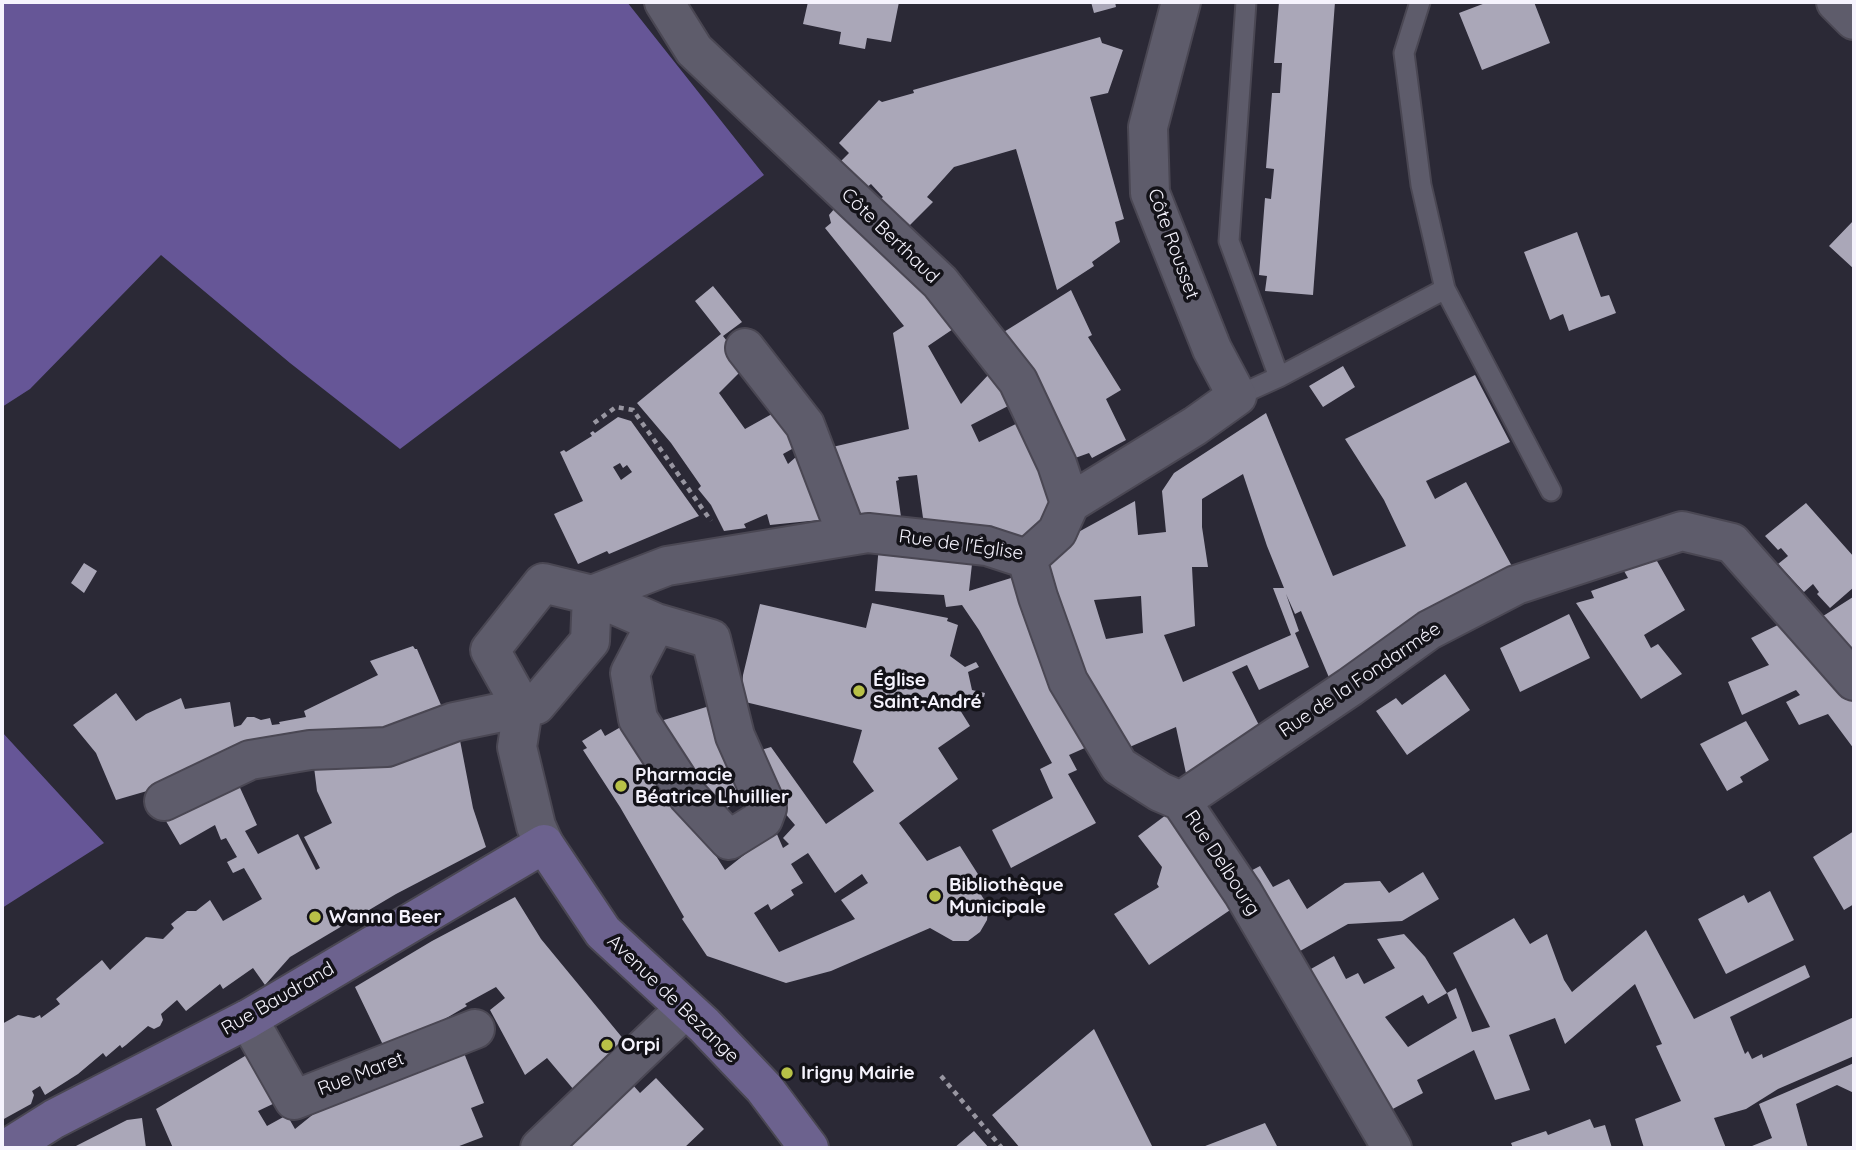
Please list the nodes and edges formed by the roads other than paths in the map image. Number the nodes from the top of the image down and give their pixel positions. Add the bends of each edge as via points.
1 (664, 2) edge
2 (1181, 2) edge
3 (1246, 2) edge
4 (1420, 2) edge
5 (1836, 2) edge
6 (1854, 20) edge
7 (1444, 289) junction
8 (745, 348) dead end
9 (1279, 377) junction
10 (1237, 396) junction
11 (1551, 491) dead end
12 (1070, 503) junction
13 (847, 535) junction
14 (1027, 559) junction
15 (592, 595) junction
16 (656, 623) junction
17 (1854, 681) edge
18 (523, 709) junction
19 (164, 801) dead end
20 (1181, 801) junction
21 (544, 844) junction
22 (685, 1009) junction
23 (248, 1019) junction
24 (475, 1029) dead end
25 (8, 1148) edge
26 (540, 1148) edge
27 (809, 1148) edge
28 (1392, 1148) edge

1 - 12 street, Côte Berthaud via 694,50 940,282 1018,381
2 - 10 street, Côte Rousset via 1148,127 1150,193 1212,349
3 - 9 lane via 1229,241
4 - 7 lane via 1404,53 1421,185
5 - 6 street
7 - 9 lane
7 - 11 lane
8 - 13 street via 805,425
9 - 10 lane
10 - 12 street
12 - 14 street, Rue de l'Église via 1057,532
13 - 14 street, Rue de l'Église via 867,533 987,546
13 - 15 street, Rue de l'Église via 667,566
14 - 20 street, Rue Delbourg via 1068,681 1119,766
15 - 16 street
15 - 18 street via 590,641 536,705
15 - 18 street via 543,583 490,650
16 - 16 street via 630,673 638,719 688,796 729,840 763,819 767,808 735,736 711,639
17 - 20 street, Rue de la Fondarmée via 1732,543 1682,531 1516,585 1429,630
18 - 19 street via 454,722 387,747 310,750 250,760
18 - 21 street via 517,747
20 - 28 street, Rue Delbourg via 1243,892
21 - 22 street, Avenue de Bezange via 603,932
21 - 23 street, Rue Baudrand
22 - 26 street
22 - 27 street, Avenue de Bezange via 764,1088
23 - 24 street, Rue Maret via 294,1100
23 - 25 street, Rue Baudrand via 54,1119

